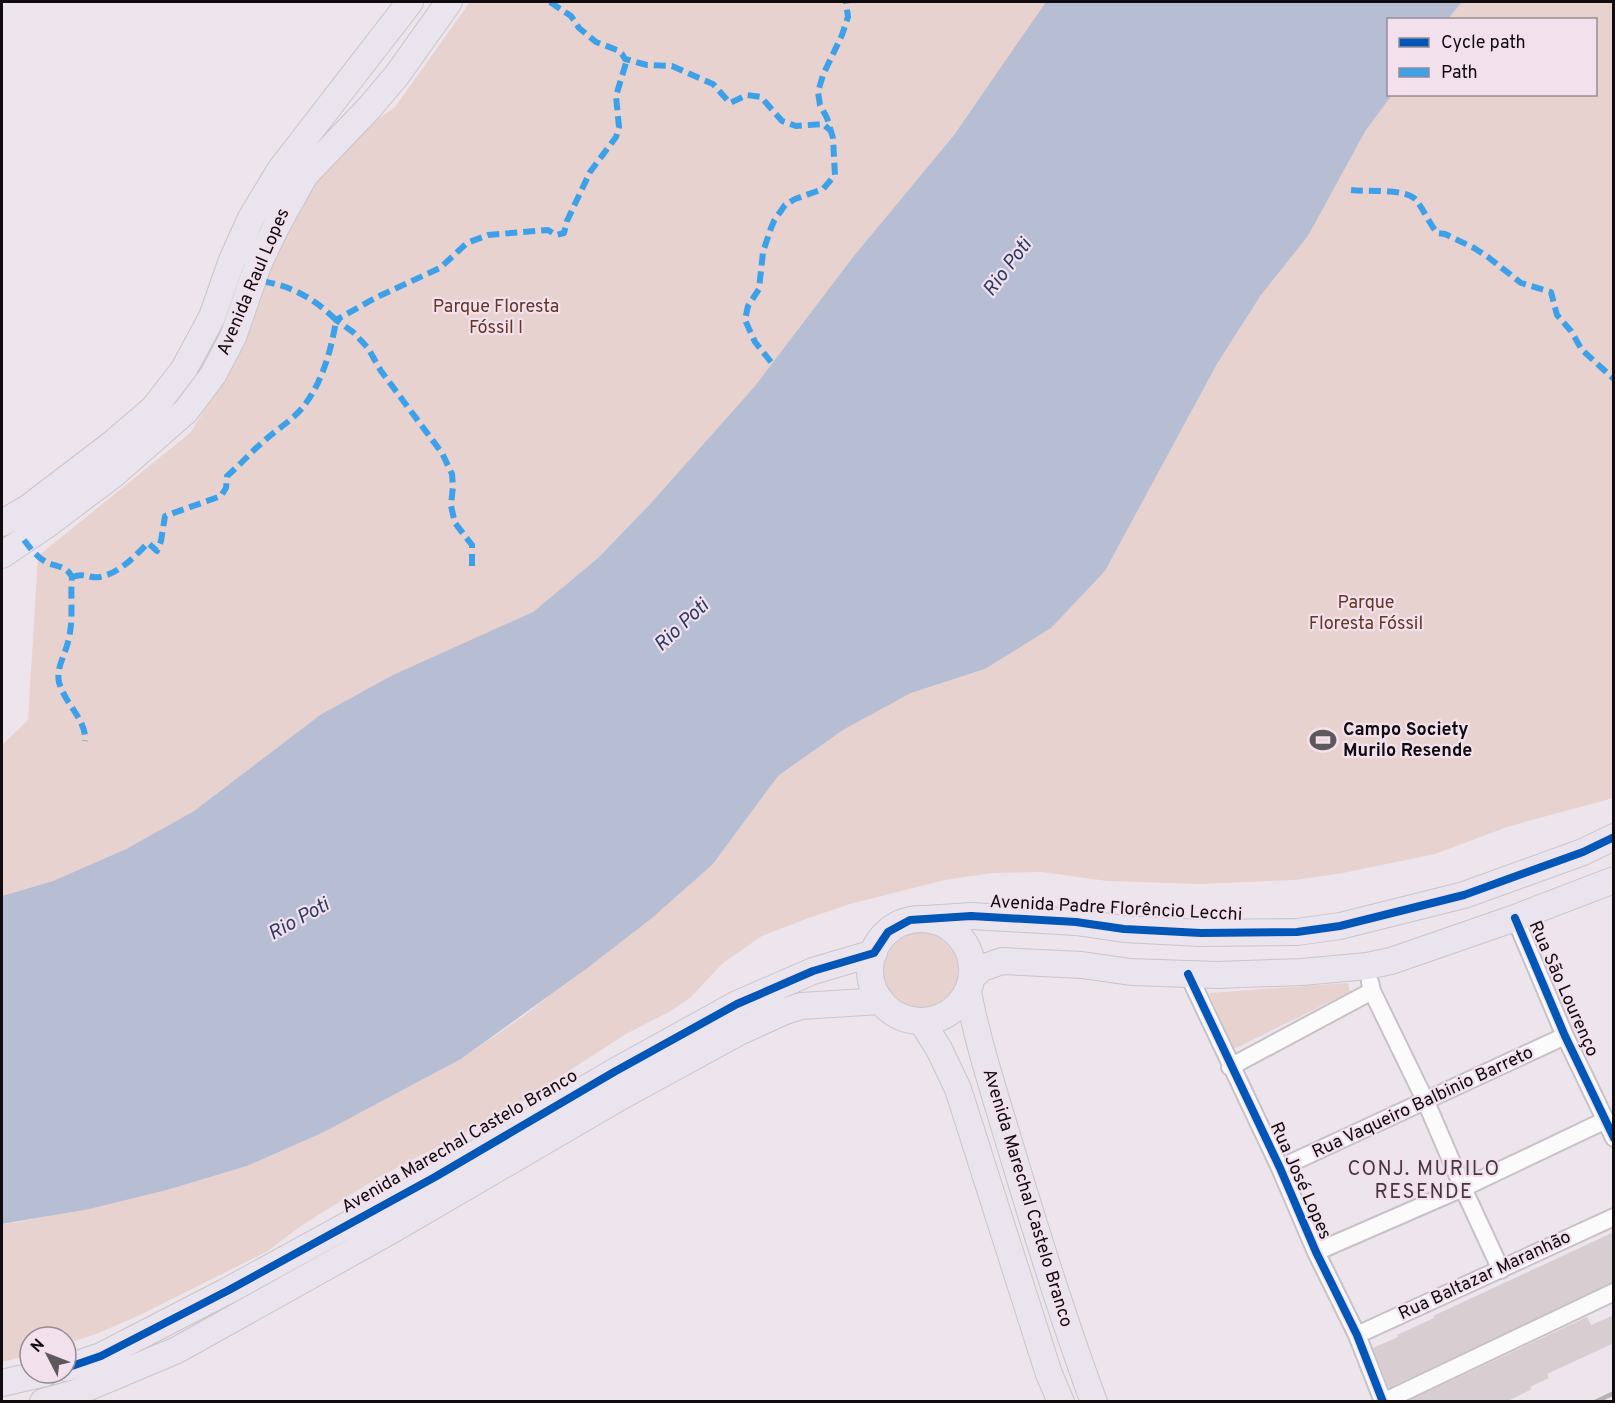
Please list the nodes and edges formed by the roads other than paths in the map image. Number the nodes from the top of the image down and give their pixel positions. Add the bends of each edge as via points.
1 (410, 2) edge
2 (449, 2) edge
3 (2, 523) edge
4 (2, 555) edge
5 (1614, 837) edge
6 (1548, 865) junction
7 (1614, 880) edge
8 (1563, 900) junction
9 (1515, 918) junction
10 (926, 919) junction
11 (873, 953) junction
12 (1367, 966) junction
13 (1188, 974) junction
14 (970, 985) junction
15 (1372, 991) junction
16 (881, 1001) junction
17 (922, 1022) junction
18 (1565, 1036) junction
19 (1230, 1067) junction
20 (614, 1072) junction
21 (620, 1097) junction
22 (1426, 1102) junction
23 (1606, 1120) junction
24 (1614, 1137) edge
25 (1280, 1168) junction
26 (1463, 1188) junction
27 (383, 1204) junction
28 (1614, 1217) edge
29 (392, 1230) junction
30 (1316, 1252) junction
31 (1501, 1270) junction
32 (1614, 1292) edge
33 (1357, 1335) junction
34 (78, 1364) edge
35 (18, 1379) edge
36 (2, 1383) edge
37 (74, 1397) edge
38 (43, 1401) edge
39 (1060, 1401) edge
40 (1094, 1401) edge
41 (1383, 1401) edge

1 - 3 main road, Avenida Raul Lopes via 280,170 232,260 212,317 184,369 153,409 28,508
2 - 4 main road, Avenida Raul Lopes via 397,75 305,175 258,265 233,337 213,375 186,411 114,474
5 - 6 main road, Avenida Padre Florêncio Lecchi
6 - 8 main road
6 - 10 main road, Avenida Padre Florêncio Lecchi via 1464,895 1297,933 1201,933 970,916
7 - 8 main road
8 - 9 main road
9 - 12 main road
9 - 18 street, Rua São Lourenço
10 - 11 main road via 894,927
10 - 14 main road via 957,932 967,946
11 - 16 main road via 870,970
11 - 20 main road, Avenida Marechal Castelo Branco via 813,971 737,1004
12 - 13 main road via 1302,972
12 - 15 street
13 - 14 main road via 1002,961 982,968
13 - 19 street, Rua José Lopes
14 - 17 main road via 957,1008
14 - 40 main road, Avenida Marechal Castelo Branco via 984,1063
15 - 19 street
15 - 22 street
16 - 17 main road via 892,1012
16 - 21 main road via 801,1006 783,1012
17 - 39 main road, Avenida Marechal Castelo Branco via 958,1089
18 - 22 street, Rua Vaqueiro Balbinio Barreto
18 - 23 street, Rua São Lourenço
19 - 25 street, Rua José Lopes
20 - 21 main road
20 - 27 main road, Avenida Marechal Castelo Branco
21 - 29 main road
22 - 25 street, Rua Vaqueiro Balbinio Barreto
22 - 26 street
23 - 24 street, Rua São Lourenço
23 - 26 street
25 - 30 street, Rua José Lopes
26 - 30 street
26 - 31 street
27 - 29 main road
27 - 34 main road, Avenida Marechal Castelo Branco via 149,1332
28 - 31 street, Rua Baltazar Maranhão
29 - 37 main road via 177,1350
30 - 33 street, Rua José Lopes
31 - 33 street, Rua Baltazar Maranhão
32 - 41 street
33 - 41 street, Rua José Lopes
35 - 36 main road
37 - 38 main road

